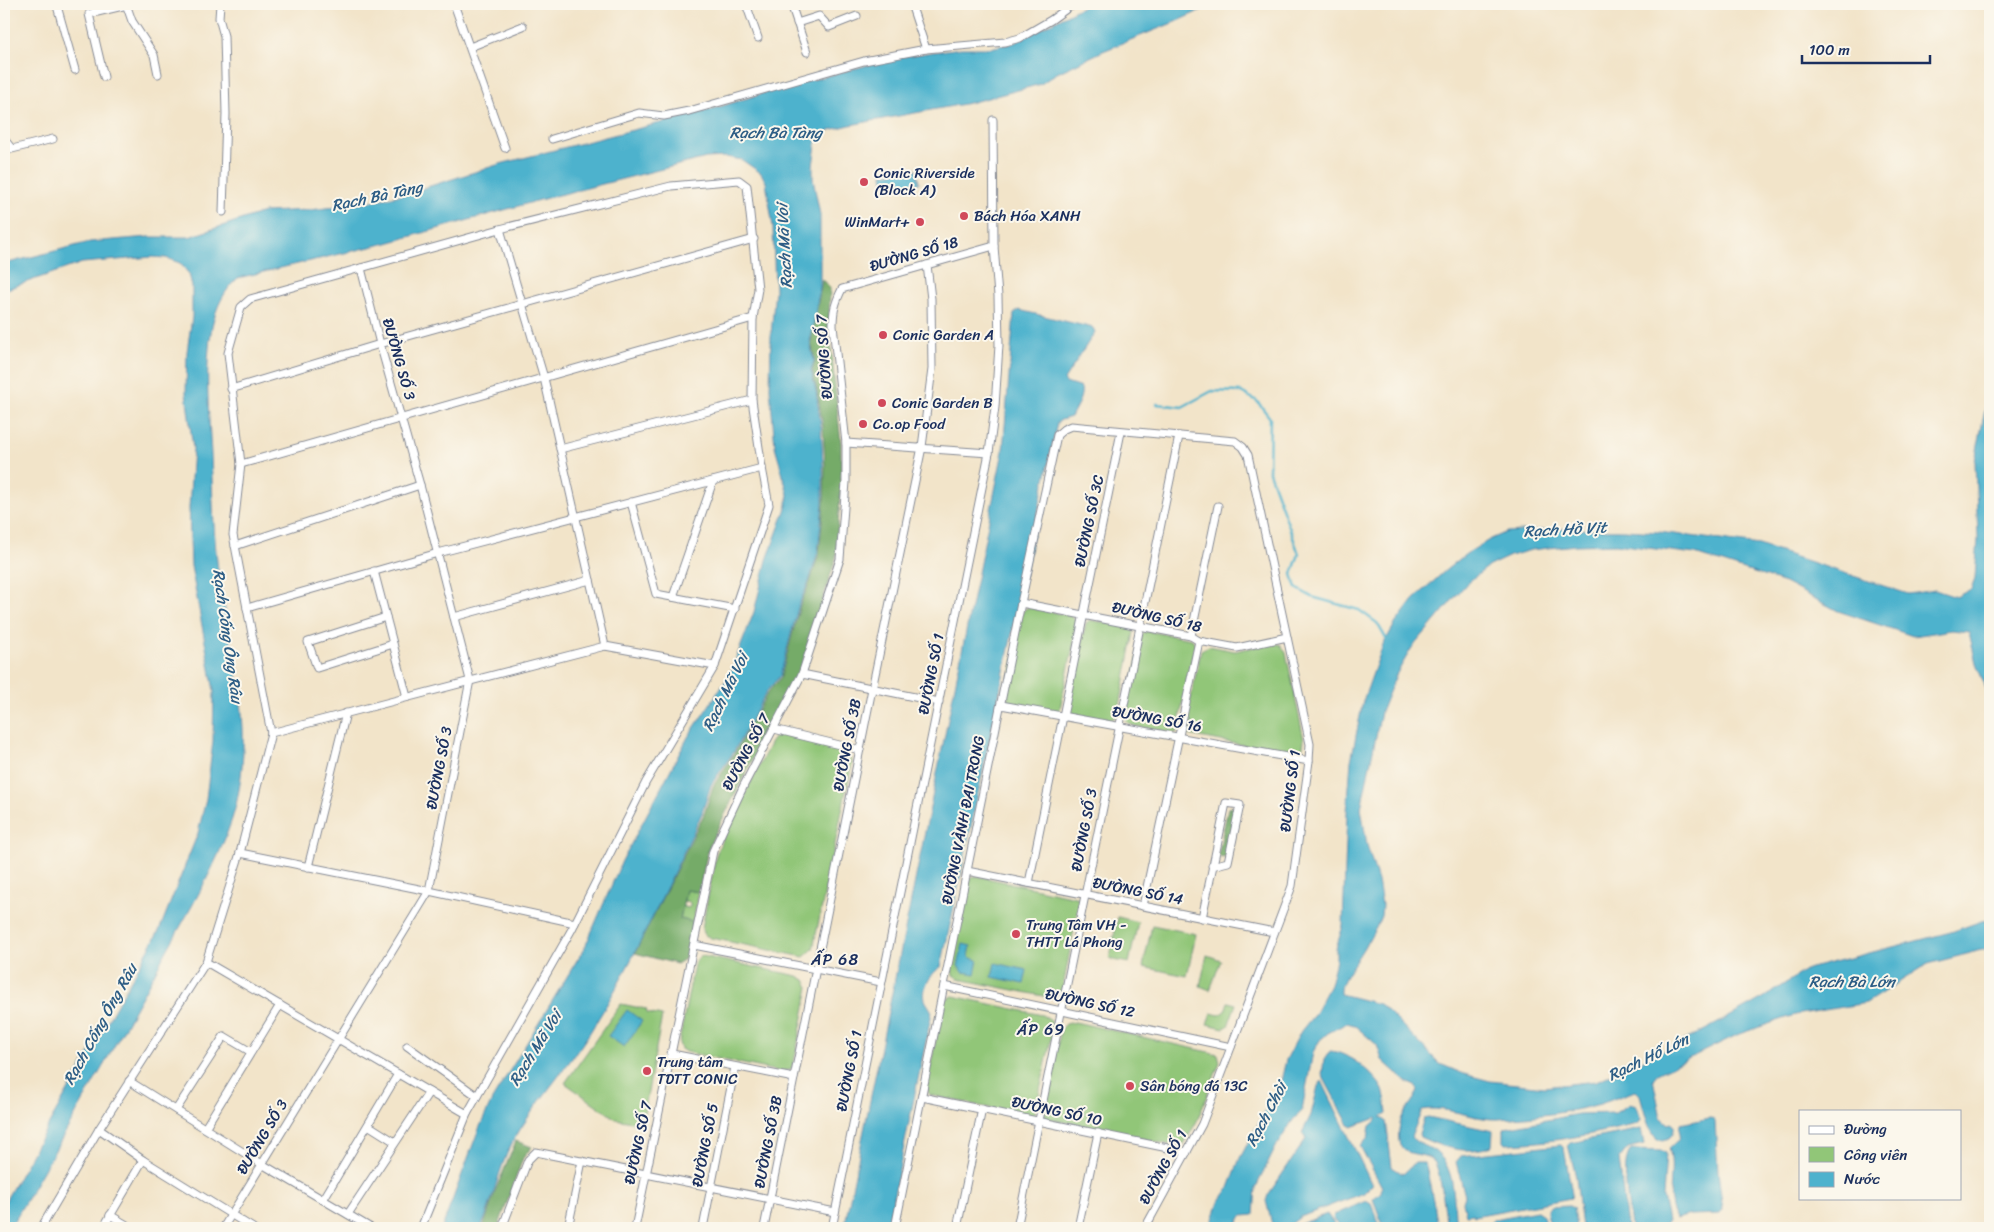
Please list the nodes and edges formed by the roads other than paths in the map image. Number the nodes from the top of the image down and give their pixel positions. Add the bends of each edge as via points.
1 (54, 4) edge
2 (94, 4) edge
3 (127, 4) edge
4 (220, 4) edge
5 (454, 4) edge
6 (746, 4) edge
7 (791, 4) edge
8 (911, 4) edge
9 (1078, 4) edge
10 (96, 12) junction
11 (857, 16) dead end
12 (797, 23) junction
13 (523, 26) dead end
14 (758, 38) dead end
15 (470, 47) junction
16 (926, 49) junction
17 (807, 52) dead end
18 (75, 70) dead end
19 (158, 74) dead end
20 (104, 77) dead end
21 (993, 120) dead end
22 (4, 139) edge
23 (53, 139) dead end
24 (552, 139) dead end
25 (505, 148) dead end
26 (223, 212) dead end
27 (500, 229) junction
28 (754, 239) junction
29 (994, 246) junction
30 (927, 265) junction
31 (361, 268) junction
32 (842, 289) joint
33 (522, 304) junction
34 (753, 318) junction
35 (380, 344) junction
36 (544, 378) junction
37 (231, 389) junction
38 (752, 400) junction
39 (402, 418) junction
40 (1071, 426) joint
41 (1122, 432) junction
42 (1179, 436) junction
43 (846, 442) junction
44 (922, 447) junction
45 (560, 449) junction
46 (989, 453) junction
47 (241, 464) junction
48 (762, 468) junction
49 (713, 481) junction
50 (420, 485) junction
51 (631, 502) junction
52 (1218, 506) dead end
53 (575, 517) junction
54 (236, 546) junction
55 (438, 553) junction
56 (374, 571) junction
57 (590, 580) junction
58 (673, 597) junction
59 (1021, 603) junction
60 (247, 608) junction
61 (735, 609) junction
62 (1084, 615) junction
63 (386, 617) junction
64 (454, 617) junction
65 (1140, 627) junction
66 (1191, 636) junction
67 (1287, 637) junction
68 (1199, 641) junction
69 (393, 644) junction
70 (605, 646) junction
71 (714, 666) junction
72 (802, 674) junction
73 (470, 680) junction
74 (872, 689) junction
75 (408, 697) junction
76 (939, 702) junction
77 (1001, 706) junction
78 (346, 713) junction
79 (1063, 716) junction
80 (1119, 726) junction
81 (774, 729) junction
82 (271, 733) junction
83 (1180, 737) junction
84 (860, 750) junction
85 (1309, 761) junction
86 (240, 854) junction
87 (1212, 866) junction
88 (308, 867) junction
89 (967, 871) junction
90 (1029, 883) junction
91 (429, 891) junction
92 (1085, 894) junction
93 (1144, 906) junction
94 (1202, 918) junction
95 (575, 923) junction
96 (1274, 932) junction
97 (694, 945) junction
98 (206, 962) junction
99 (816, 969) junction
100 (881, 982) junction
101 (944, 986) junction
102 (280, 1005) junction
103 (1060, 1011) junction
104 (339, 1039) junction
105 (407, 1046) dead end
106 (1231, 1047) junction
107 (251, 1052) junction
108 (672, 1054) junction
109 (735, 1067) junction
110 (398, 1074) junction
111 (794, 1078) junction
112 (130, 1081) junction
113 (428, 1092) junction
114 (477, 1096) junction
115 (922, 1097) junction
116 (982, 1109) junction
117 (176, 1110) junction
118 (467, 1114) junction
119 (1038, 1121) junction
120 (368, 1125) junction
121 (99, 1128) junction
122 (205, 1128) junction
123 (1098, 1133) junction
124 (395, 1142) junction
125 (1187, 1152) junction
126 (143, 1160) junction
127 (582, 1161) junction
128 (262, 1164) junction
129 (646, 1174) junction
130 (711, 1188) junction
131 (323, 1200) junction
132 (770, 1200) junction
133 (835, 1212) junction
134 (348, 1214) junction
135 (110, 1215) junction
136 (231, 1215) junction
137 (41, 1228) edge
138 (103, 1228) edge
139 (132, 1228) edge
140 (223, 1228) edge
141 (254, 1228) edge
142 (371, 1228) edge
143 (421, 1228) edge
144 (502, 1228) edge
145 (568, 1228) edge
146 (635, 1228) edge
147 (703, 1228) edge
148 (764, 1228) edge
149 (832, 1228) edge
150 (895, 1228) edge
151 (957, 1228) edge
152 (1017, 1228) edge
153 (1078, 1228) edge
154 (1145, 1228) edge

1 - 18 street
2 - 10 street
3 - 10 street
3 - 19 street via 132,21 154,55
4 - 26 street via 226,114
5 - 15 street
6 - 14 street
7 - 12 street
8 - 16 street
9 - 16 street via 1020,38
10 - 20 street via 89,14
11 - 12 street via 829,27 819,16
12 - 17 street
13 - 15 street
15 - 25 street
16 - 24 street via 864,61 689,112 664,116 639,113
21 - 29 street, ĐƯỜNG SỐ 1
22 - 23 street via 12,149
27 - 28 street via 671,186 739,180 747,186
27 - 31 street
27 - 33 street
28 - 33 street
28 - 34 street via 758,289
29 - 30 street, ĐƯỜNG SỐ 18
29 - 46 street, ĐƯỜNG SỐ 1 via 999,344
30 - 32 street, ĐƯỜNG SỐ 18
30 - 44 street, ĐƯỜNG SỐ 3B via 932,369
31 - 35 street, ĐƯỜNG SỐ 3
31 - 37 street via 250,299 241,307 228,354
32 - 43 street, ĐƯỜNG SỐ 7 via 833,312
33 - 35 street
33 - 36 street
34 - 36 street
34 - 38 street
35 - 37 street
35 - 39 street, ĐƯỜNG SỐ 3
36 - 39 street
36 - 45 street
37 - 47 street
38 - 45 street
38 - 48 street
39 - 47 street
39 - 50 street, ĐƯỜNG SỐ 3
40 - 41 street, ĐƯỜNG SỐ 1
40 - 59 street, ĐƯỜNG VÀNH ĐAI TRONG via 1058,435
41 - 42 street, ĐƯỜNG SỐ 1
41 - 62 street, ĐƯỜNG SỐ 3C
42 - 65 street, ĐƯỜNG SỐ 3
42 - 67 street, ĐƯỜNG SỐ 1 via 1234,441 1248,455
43 - 44 street
43 - 72 street, ĐƯỜNG SỐ 7 via 840,559
44 - 46 street
44 - 74 street, ĐƯỜNG SỐ 3B
45 - 53 street
46 - 76 street, ĐƯỜNG SỐ 1
47 - 54 street via 233,535
48 - 49 street
48 - 61 street via 769,505
49 - 51 street
49 - 58 street
50 - 54 street
50 - 55 street, ĐƯỜNG SỐ 3
51 - 53 street
51 - 58 street via 656,594
52 - 66 street
53 - 55 street
53 - 57 street
54 - 60 street
55 - 56 street
55 - 64 street, ĐƯỜNG SỐ 3
56 - 60 street
56 - 63 street
57 - 64 street
57 - 70 street
58 - 61 street
59 - 62 street, ĐƯỜNG SỐ 18
59 - 77 street, ĐƯỜNG VÀNH ĐAI TRONG
60 - 82 street
61 - 71 street
62 - 65 street, ĐƯỜNG SỐ 18
62 - 79 street
63 - 69 street
63 - 69 street via 308,642 317,668
64 - 73 street, ĐƯỜNG SỐ 3
65 - 66 street, ĐƯỜNG SỐ 18
65 - 80 street, ĐƯỜNG SỐ 3
66 - 68 street, ĐƯỜNG SỐ 18
67 - 68 street, ĐƯỜNG SỐ 18 via 1237,648
67 - 85 street, ĐƯỜNG SỐ 1 via 1310,744
68 - 83 street
69 - 75 street
70 - 71 street
70 - 73 street
71 - 95 street via 646,782
72 - 74 street
72 - 81 street, ĐƯỜNG SỐ 7
73 - 75 street
73 - 91 street, ĐƯỜNG SỐ 3
74 - 76 street
74 - 84 street, ĐƯỜNG SỐ 3B
75 - 78 street
76 - 100 street, ĐƯỜNG SỐ 1
77 - 79 street, ĐƯỜNG SỐ 16
77 - 89 street, ĐƯỜNG VÀNH ĐAI TRONG
78 - 82 street
78 - 88 street
79 - 80 street, ĐƯỜNG SỐ 16
79 - 90 street
80 - 83 street, ĐƯỜNG SỐ 16
80 - 92 street, ĐƯỜNG SỐ 3
81 - 84 street
81 - 97 street, ĐƯỜNG SỐ 7 via 712,851
82 - 86 street
83 - 85 street, ĐƯỜNG SỐ 16
83 - 93 street
84 - 99 street, ĐƯỜNG SỐ 3B
85 - 96 street, ĐƯỜNG SỐ 1 via 1292,886
86 - 88 street
86 - 98 street
87 - 87 street via 1226,803 1240,805 1228,862
87 - 94 street
88 - 91 street
89 - 90 street, ĐƯỜNG SỐ 14
89 - 101 street, ĐƯỜNG VÀNH ĐAI TRONG
90 - 92 street, ĐƯỜNG SỐ 14
91 - 95 street
91 - 104 street, ĐƯỜNG SỐ 3
92 - 93 street, ĐƯỜNG SỐ 14
92 - 103 street, ĐƯỜNG SỐ 3
93 - 94 street, ĐƯỜNG SỐ 14
94 - 96 street, ĐƯỜNG SỐ 14
95 - 114 street
96 - 106 street, ĐƯỜNG SỐ 1
97 - 99 street
97 - 108 street, ĐƯỜNG SỐ 7
98 - 102 street
98 - 112 street
99 - 100 street
99 - 111 street, ĐƯỜNG SỐ 3B
100 - 133 street, ĐƯỜNG SỐ 1
101 - 103 street, ĐƯỜNG SỐ 12
101 - 115 street, ĐƯỜNG VÀNH ĐAI TRONG
102 - 104 street
102 - 107 street
103 - 106 street, ĐƯỜNG SỐ 12
103 - 119 street, ĐƯỜNG SỐ 3
104 - 110 street
104 - 128 street, ĐƯỜNG SỐ 3
105 - 114 street
106 - 125 street, ĐƯỜNG SỐ 1 via 1202,1124
107 - 117 street via 224,1036
107 - 122 street
108 - 109 street
108 - 129 street, ĐƯỜNG SỐ 7
109 - 111 street
109 - 130 street, ĐƯỜNG SỐ 5
110 - 113 street
110 - 120 street
111 - 132 street, ĐƯỜNG SỐ 3B
112 - 117 street
112 - 121 street
113 - 118 street
113 - 124 street
114 - 118 street
115 - 116 street, ĐƯỜNG SỐ 10
115 - 150 street, ĐƯỜNG VÀNH ĐAI TRONG
116 - 119 street, ĐƯỜNG SỐ 10
116 - 151 street
117 - 122 street
118 - 143 street
119 - 123 street, ĐƯỜNG SỐ 10
119 - 152 street, ĐƯỜNG SỐ 3
120 - 124 street
120 - 131 street
121 - 126 street
121 - 137 street
122 - 128 street
123 - 125 street, ĐƯỜNG SỐ 10
123 - 153 street
124 - 134 street
125 - 154 street, ĐƯỜNG SỐ 1
126 - 135 street
126 - 136 street
127 - 129 street
127 - 144 street via 533,1153
127 - 145 street
128 - 131 street
128 - 136 street, ĐƯỜNG SỐ 3
129 - 130 street
129 - 146 street, ĐƯỜNG SỐ 7
130 - 132 street
130 - 147 street, ĐƯỜNG SỐ 5
131 - 134 street
132 - 133 street
132 - 148 street, ĐƯỜNG SỐ 3B
133 - 149 street, ĐƯỜNG SỐ 1
134 - 142 street
135 - 138 street
135 - 139 street
136 - 140 street, ĐƯỜNG SỐ 3
136 - 141 street

